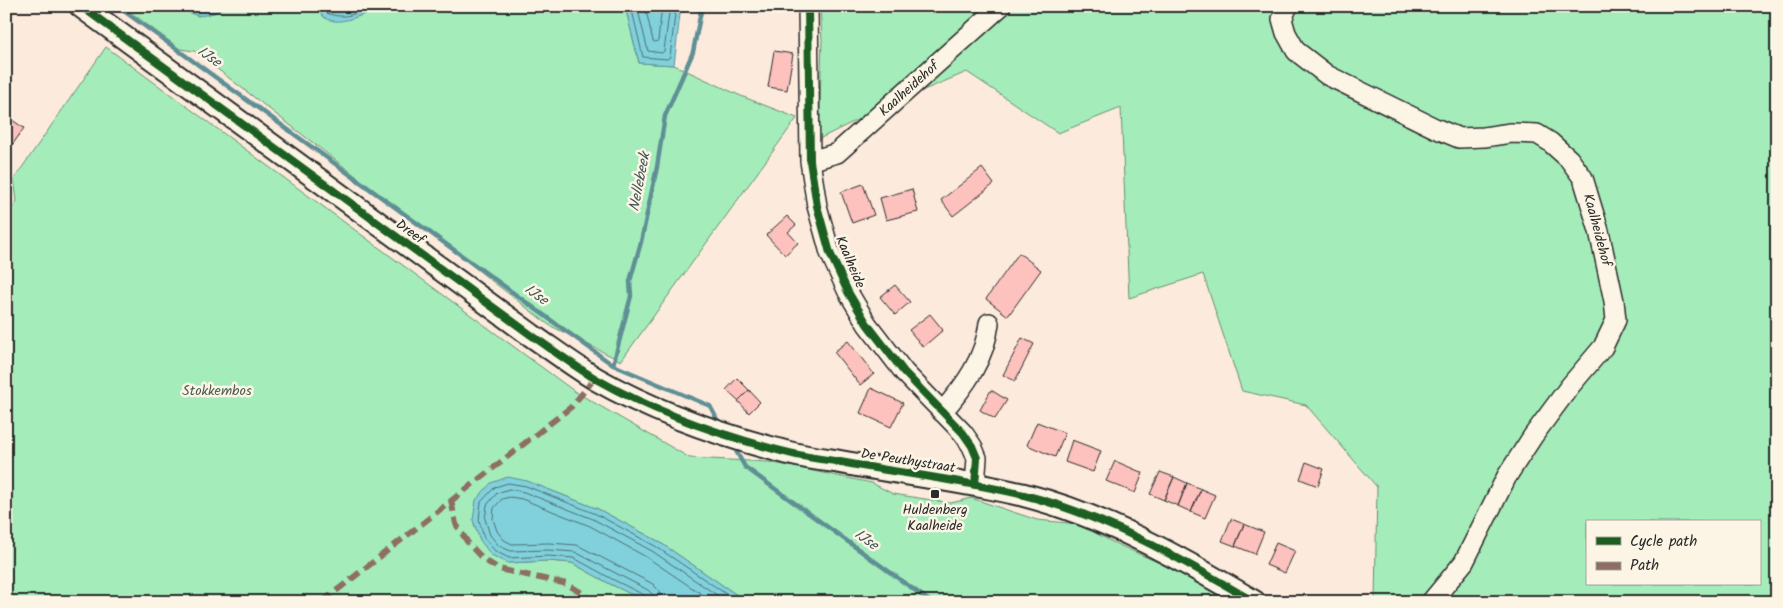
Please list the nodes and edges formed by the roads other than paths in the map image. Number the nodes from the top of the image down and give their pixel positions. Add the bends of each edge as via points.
1 (81, 6) edge
2 (808, 6) edge
3 (1001, 6) edge
4 (1288, 6) edge
5 (810, 161) junction
6 (989, 323) dead end
7 (942, 412) junction
8 (746, 440) joint
9 (975, 485) junction
10 (1254, 602) edge
11 (1431, 602) edge

1 - 8 main road, Dreef via 531,335 595,378 631,397 706,428
2 - 5 street, Kaalheide
3 - 5 street, Kaalheidehof via 837,153
4 - 11 street, Kaalheidehof via 1282,18 1296,51 1327,76 1459,138 1537,134 1550,142 1569,159 1583,178 1599,231 1616,320 1603,347 1533,436 1507,476 1464,562
5 - 7 street, Kaalheide via 817,206 830,253 848,292 867,324 899,365
6 - 7 street via 980,360 962,390
7 - 9 street, Kaalheide via 972,446 977,458
8 - 9 main road, De Peuthystraat via 790,453
9 - 10 main road, De Peuthystraat via 1057,505 1116,528 1170,554

